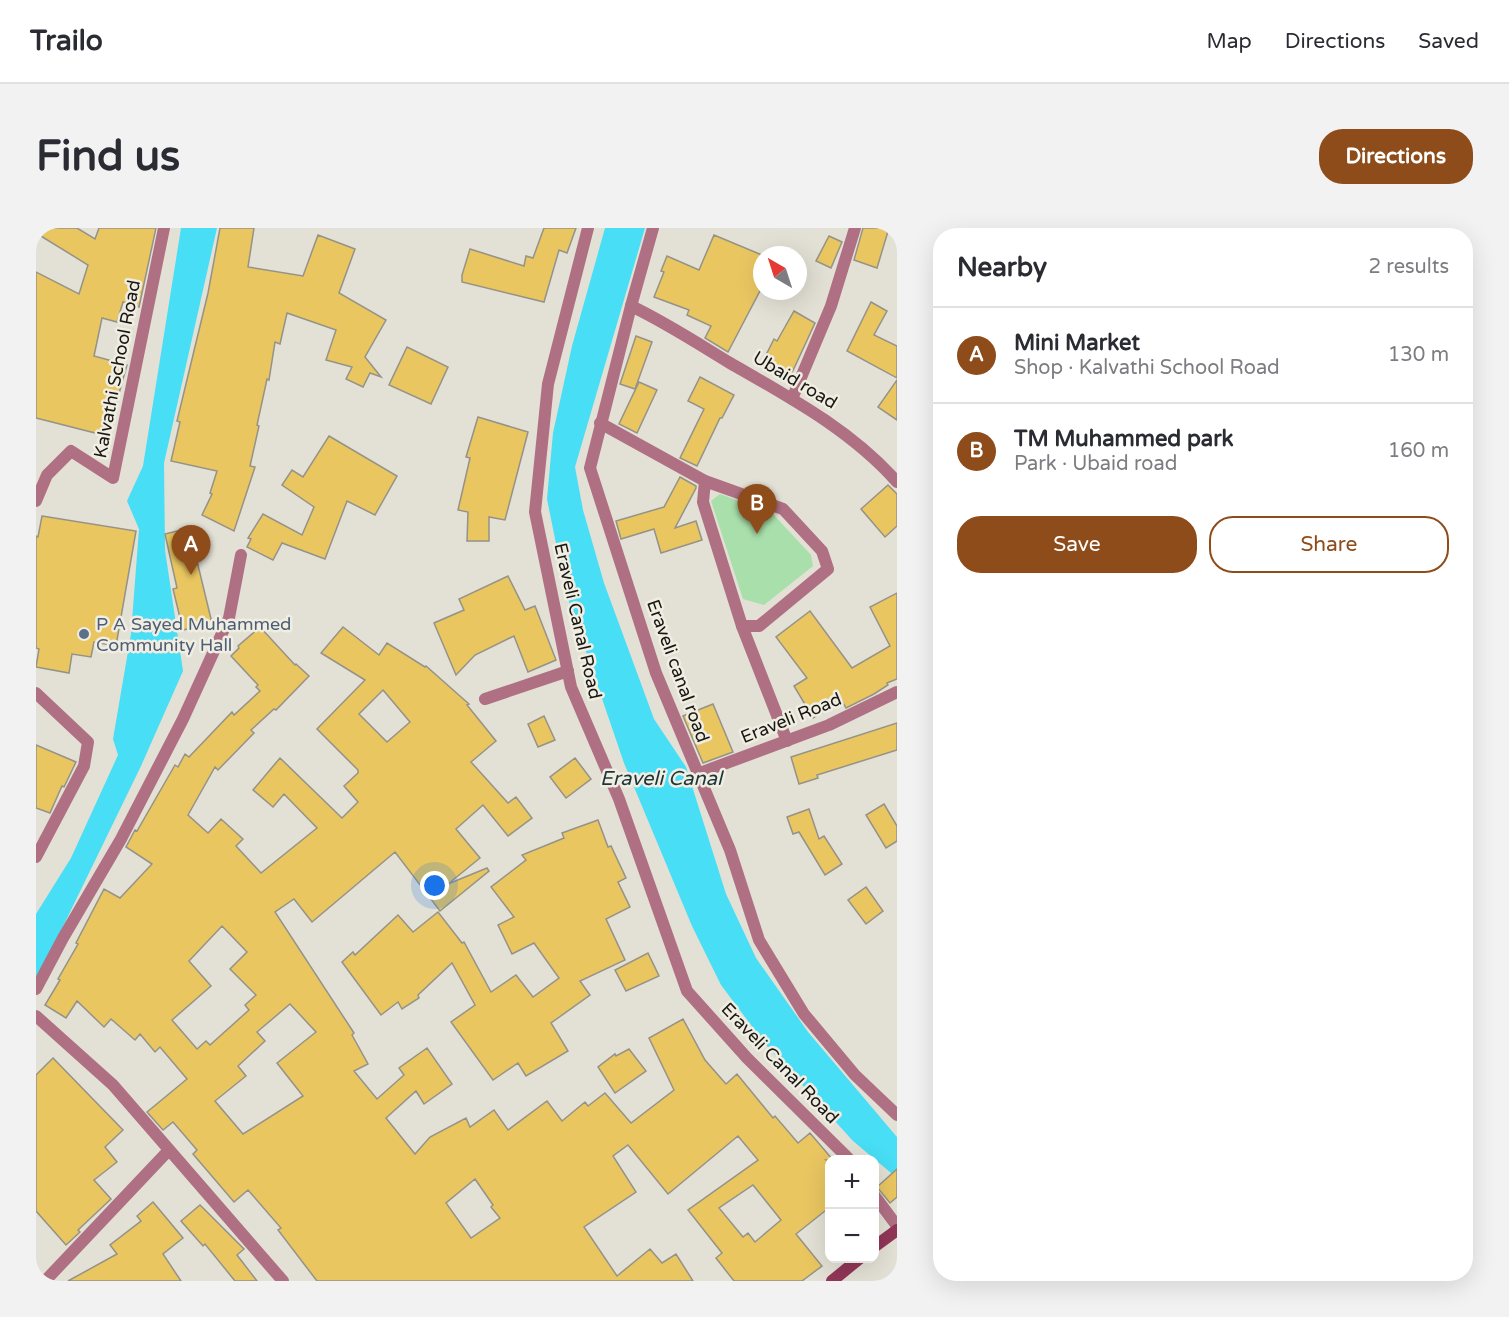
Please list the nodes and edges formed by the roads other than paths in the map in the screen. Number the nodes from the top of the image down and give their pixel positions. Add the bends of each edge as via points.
1 (164, 228) edge
2 (588, 228) edge
3 (653, 228) edge
4 (855, 228) edge
5 (631, 306) junction
6 (792, 399) junction
7 (600, 423) junction
8 (705, 481) junction
9 (897, 482) edge
10 (36, 501) edge
11 (241, 555) dead end
12 (742, 626) junction
13 (568, 670) junction
14 (897, 692) edge
15 (36, 693) edge
16 (485, 699) dead end
17 (787, 741) junction
18 (697, 774) junction
19 (36, 857) edge
20 (36, 989) edge
21 (36, 1016) edge
22 (897, 1115) edge
23 (169, 1150) junction
24 (845, 1155) edge
25 (879, 1202) edge
26 (897, 1228) edge
27 (879, 1243) edge
28 (854, 1263) edge
29 (45, 1281) edge
30 (283, 1281) edge
31 (832, 1281) edge

1 - 10 street, Kalvathi School Road via 113,478 70,452 47,475
2 - 13 street, Eraveli Canal Road via 548,384 535,512
3 - 5 street, Eraveli canal road
4 - 6 street via 831,306
5 - 6 street, Ubaid road
5 - 7 street, Eraveli canal road
6 - 9 street, Ubaid road via 836,427
7 - 8 street
7 - 18 street, Eraveli canal road via 590,468 656,673
8 - 12 street via 703,502
8 - 12 street via 783,509 822,551 828,569 759,626
11 - 20 street via 230,618 183,719
12 - 17 street
13 - 16 street
13 - 24 street, Eraveli Canal Road via 578,707 619,799 687,991 747,1058
14 - 17 street, Eraveli Road via 829,726
15 - 19 street via 88,742 84,766
17 - 18 street, Eraveli Road
18 - 22 street, Eraveli canal road via 730,850 759,940 804,1014 855,1075
21 - 23 street via 113,1085
23 - 29 street
23 - 30 street
25 - 26 street
26 - 27 street
28 - 31 street

